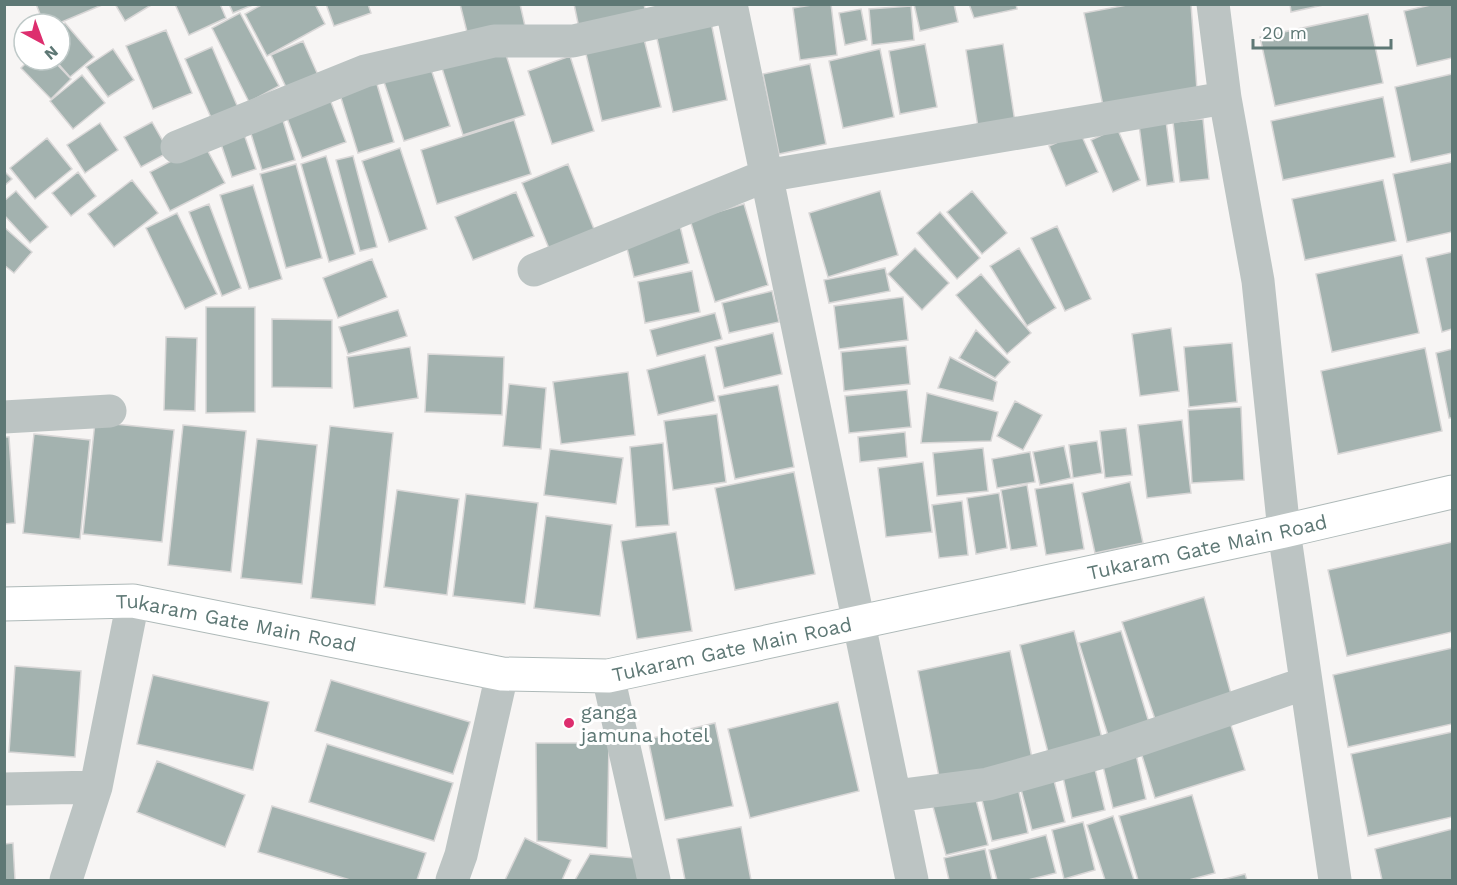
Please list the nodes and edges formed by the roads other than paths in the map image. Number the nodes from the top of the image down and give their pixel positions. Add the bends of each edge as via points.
1 (1213, 4) edge
2 (731, 5) edge
3 (1225, 98) junction
4 (177, 147) dead end
5 (765, 176) junction
6 (534, 270) dead end
7 (110, 411) dead end
8 (4, 417) edge
9 (1452, 492) edge
10 (1284, 531) junction
11 (133, 601) junction
12 (4, 604) edge
13 (860, 624) junction
14 (502, 674) junction
15 (608, 676) junction
16 (1306, 683) junction
17 (96, 787) junction
18 (4, 789) edge
19 (895, 795) junction
20 (66, 880) edge
21 (452, 880) edge
22 (654, 880) edge
23 (912, 880) edge
24 (1335, 880) edge

1 - 3 street
2 - 4 street via 573,41 494,41 365,71
2 - 5 street
3 - 5 street
3 - 10 street via 1258,281
5 - 6 street
5 - 13 street
7 - 8 street
9 - 10 street, Tukaram Gate Main Road
10 - 13 street, Tukaram Gate Main Road
10 - 16 street
11 - 12 street, Tukaram Gate Main Road
11 - 14 street, Tukaram Gate Main Road
11 - 17 street
13 - 15 street, Tukaram Gate Main Road
13 - 19 street
14 - 15 street, Tukaram Gate Main Road
14 - 21 street
15 - 22 street
16 - 19 street via 1106,751 988,784
16 - 24 street
17 - 18 street
17 - 20 street
19 - 23 street

